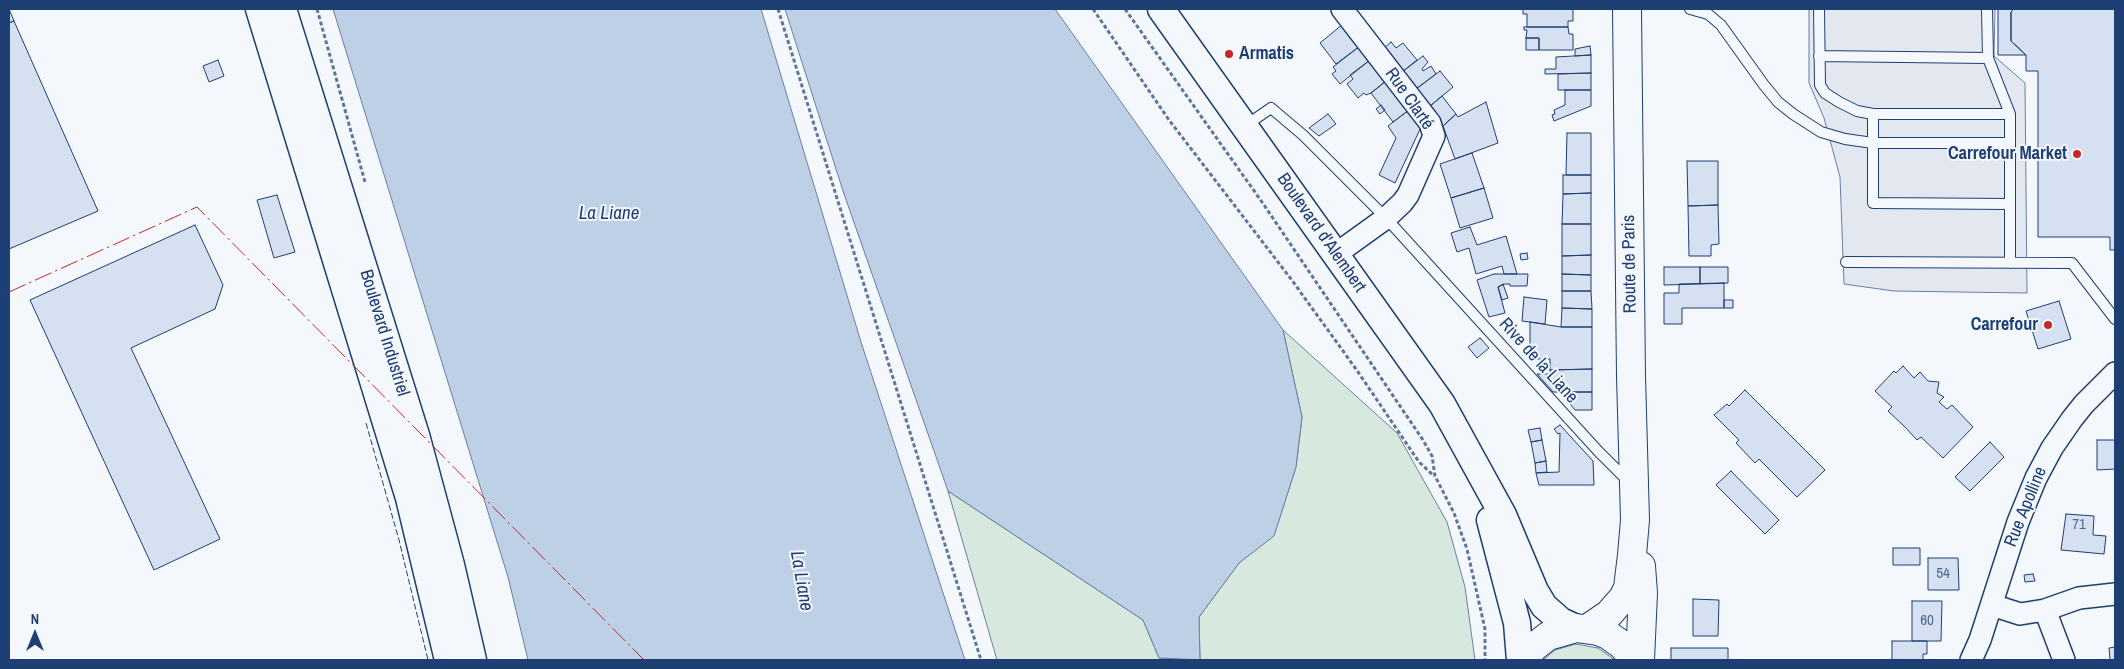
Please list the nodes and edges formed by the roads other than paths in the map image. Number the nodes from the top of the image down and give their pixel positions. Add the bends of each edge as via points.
1 (259, 9) edge
2 (283, 9) edge
3 (1161, 9) edge
4 (1342, 9) edge
5 (1627, 9) edge
6 (1690, 9) edge
7 (1819, 9) edge
8 (1987, 9) edge
9 (1819, 56) junction
10 (1988, 58) junction
11 (1873, 114) junction
12 (2010, 114) junction
13 (1245, 126) junction
14 (1873, 143) junction
15 (2010, 143) junction
16 (2010, 204) junction
17 (1386, 218) junction
18 (1336, 254) junction
19 (1846, 262) dead end
20 (2010, 263) junction
21 (2115, 319) edge
22 (2115, 374) edge
23 (1474, 462) junction
24 (1634, 486) junction
25 (1635, 520) junction
26 (2115, 594) edge
27 (1992, 605) junction
28 (2045, 610) junction
29 (1581, 628) junction
30 (448, 660) edge
31 (473, 660) edge
32 (1521, 660) edge
33 (1635, 660) edge
34 (1640, 660) edge
35 (1971, 660) edge
36 (2064, 660) edge

1 - 30 street, Boulevard Industriel via 409,498
2 - 31 street, Boulevard Industriel via 416,435
3 - 13 street, Boulevard d'Alembert
4 - 17 street, Rue Clarté via 1434,132 1433,141 1408,195
5 - 24 main road, Route de Paris
6 - 14 lane via 1708,14 1721,25 1764,85 1793,114 1810,126 1834,136
7 - 9 lane
8 - 10 lane
9 - 10 lane
9 - 11 lane via 1820,85 1825,93 1857,110
10 - 12 lane
11 - 12 lane
11 - 14 lane
12 - 15 lane
13 - 17 lane, Rive de la Liane via 1271,108 1303,135
13 - 18 street, Boulevard d'Alembert
14 - 15 lane
14 - 16 lane via 1873,203
15 - 16 lane
16 - 20 lane
17 - 18 street, Rue Clarté
17 - 24 lane, Rive de la Liane via 1598,451
18 - 23 street, Boulevard d'Alembert via 1442,404
19 - 20 lane
20 - 21 lane via 2072,263
22 - 27 street, Rue Apolline via 2084,404 2043,463 2024,504
23 - 29 street, Boulevard d'Alembert via 1503,515 1538,598 1554,616
23 - 32 street, Boulevard d'Alembert via 1513,609
24 - 25 main road, Route de Paris
25 - 29 main road, Route de Paris via 1626,594 1609,614
25 - 34 main road, Route de Paris via 1642,593
26 - 28 street via 2080,598
27 - 28 street via 2020,614
27 - 35 street, Rue Apolline
28 - 36 street
29 - 32 main road, Route de Paris via 1548,636
29 - 33 main road via 1613,638

